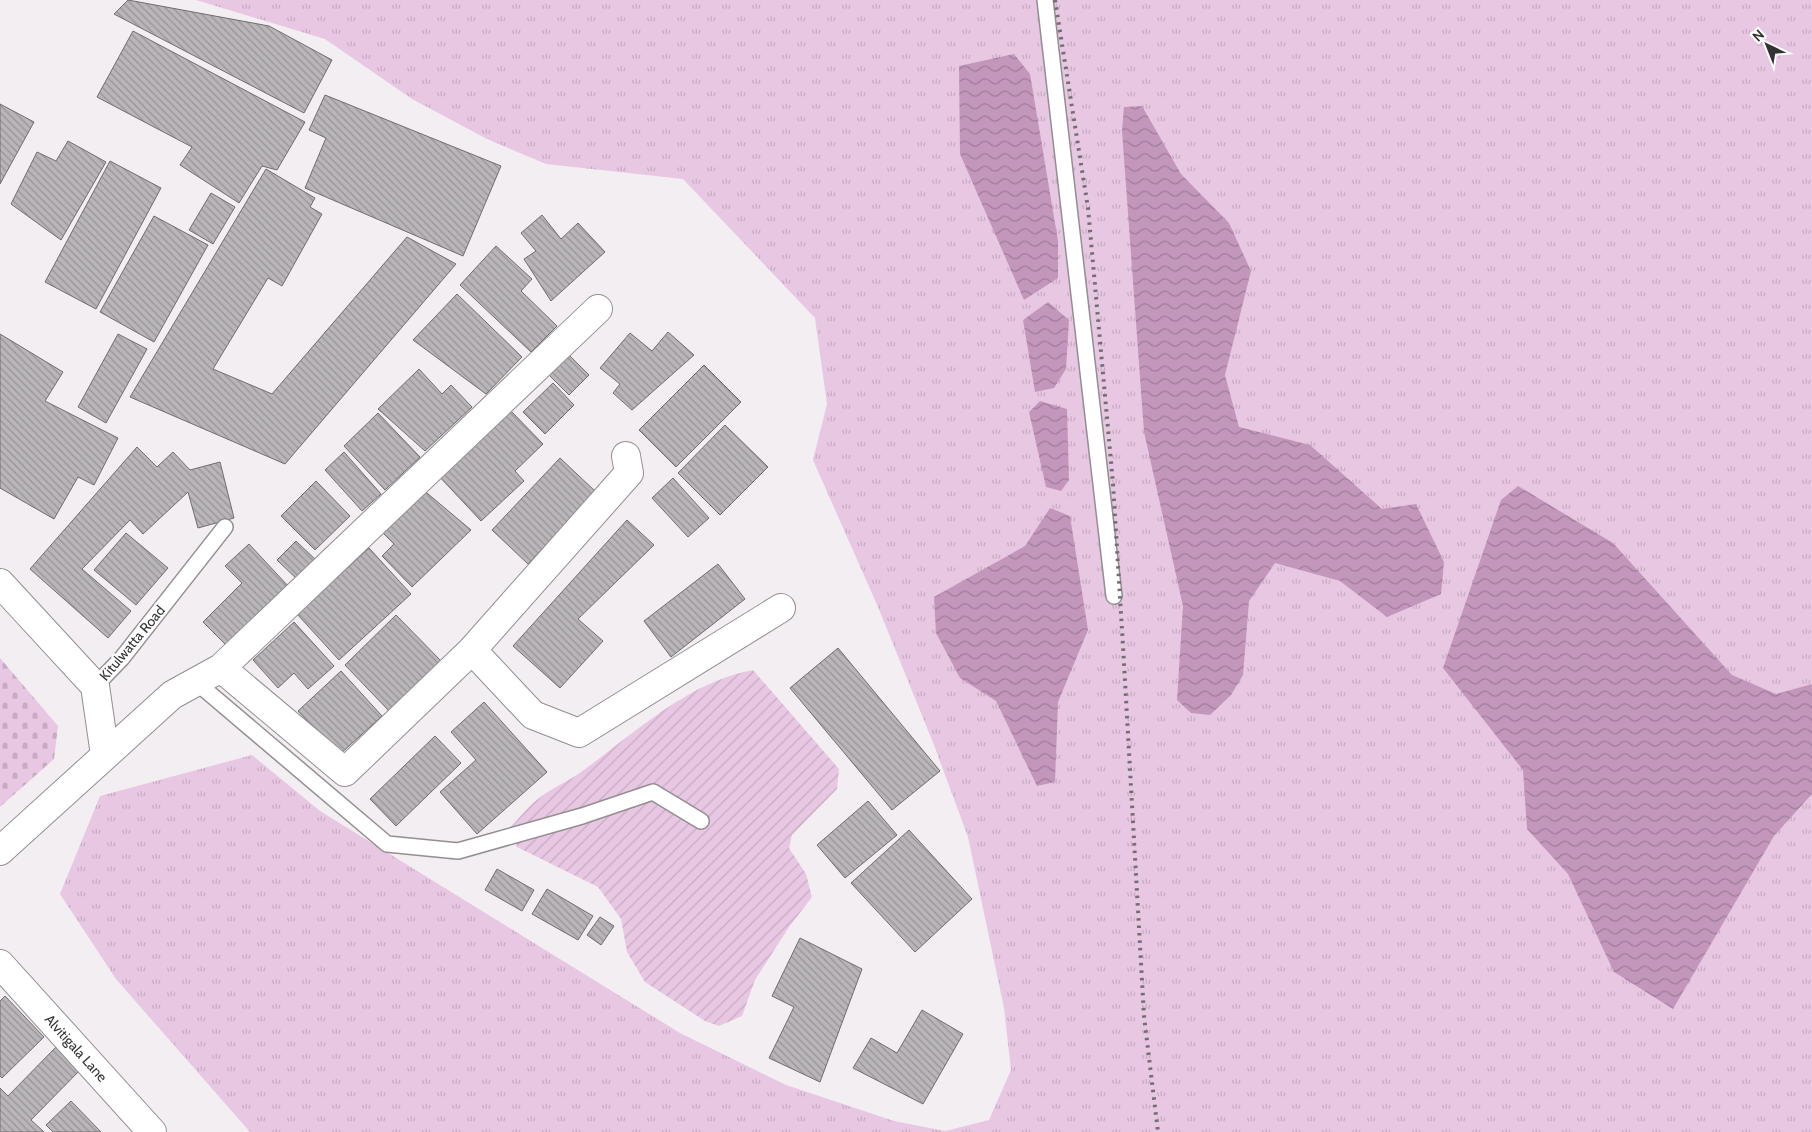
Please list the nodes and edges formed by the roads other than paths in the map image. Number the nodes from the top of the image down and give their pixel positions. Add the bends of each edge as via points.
1 (1045, 0) edge
2 (598, 309) dead end
3 (626, 456) dead end
4 (225, 527) dead end
5 (0, 583) edge
6 (1114, 596) dead end
7 (781, 608) dead end
8 (472, 650) junction
9 (221, 668) junction
10 (196, 682) junction
11 (96, 686) junction
12 (105, 755) junction
13 (701, 821) dead end
14 (0, 851) edge
15 (0, 964) edge
16 (152, 1132) edge

1 - 6 lane
2 - 9 street
3 - 8 street via 629,473
4 - 11 lane, Kitulwatta Road via 122,658
5 - 11 street
7 - 8 street via 579,733 533,715
8 - 9 street via 345,772
9 - 10 street
10 - 12 street via 172,695
10 - 13 lane via 387,844 458,851 653,792
11 - 12 street, Kitulwatta Road
12 - 14 street
15 - 16 street, Alvitigala Lane

